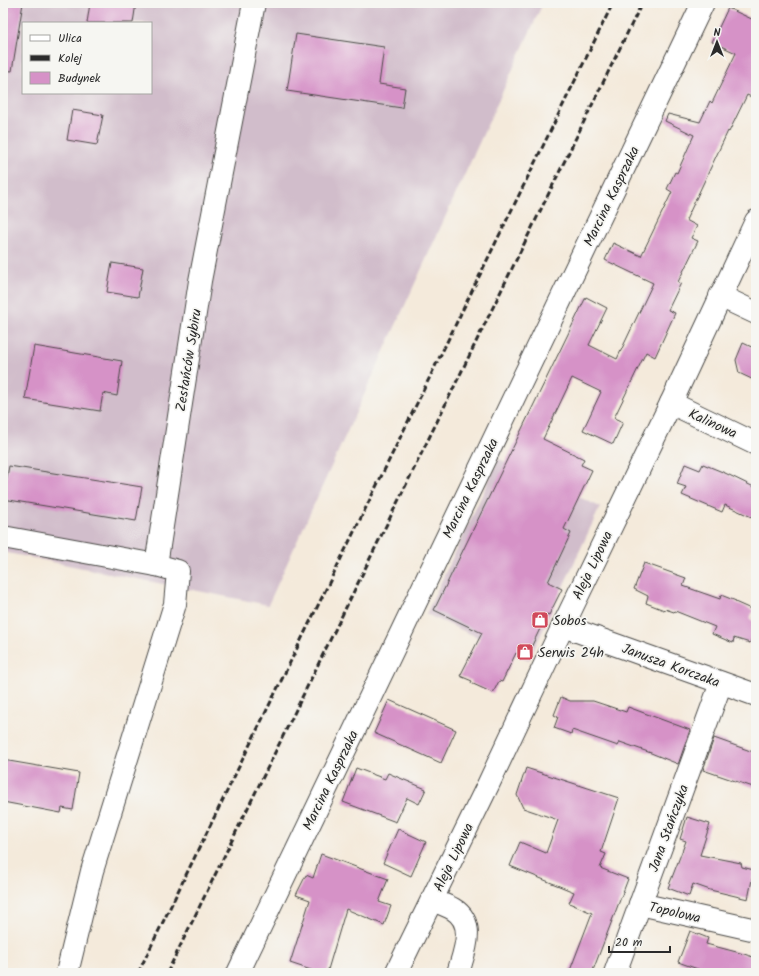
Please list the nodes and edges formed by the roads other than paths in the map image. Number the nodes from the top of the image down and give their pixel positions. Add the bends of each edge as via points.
1 (254, 3) edge
2 (703, 3) edge
3 (756, 221) edge
4 (720, 296) junction
5 (756, 313) edge
6 (670, 403) junction
7 (756, 444) edge
8 (3, 537) edge
9 (156, 565) junction
10 (563, 626) junction
11 (721, 683) junction
12 (756, 695) edge
13 (432, 900) junction
14 (640, 904) junction
15 (756, 930) edge
16 (68, 973) edge
17 (238, 973) edge
18 (396, 973) edge
19 (458, 973) edge
20 (615, 973) edge

1 - 9 street, Zesłańców Sybiru via 200,281
2 - 17 street, Marcina Kasprzaka
3 - 4 street, Aleja Lipowa
4 - 5 street
4 - 6 street, Aleja Lipowa
6 - 7 street, Kalinowa
6 - 10 street, Aleja Lipowa
8 - 9 street
9 - 16 street via 178,571 175,604 92,871
10 - 11 street, Janusza Korczaka
10 - 13 street, Aleja Lipowa
11 - 12 street, Janusza Korczaka
11 - 14 street, Jana Stańczyka
13 - 18 street, Aleja Lipowa
13 - 19 street via 453,909 466,925 466,942
14 - 15 street, Topolowa
14 - 20 street, Jana Stańczyka

